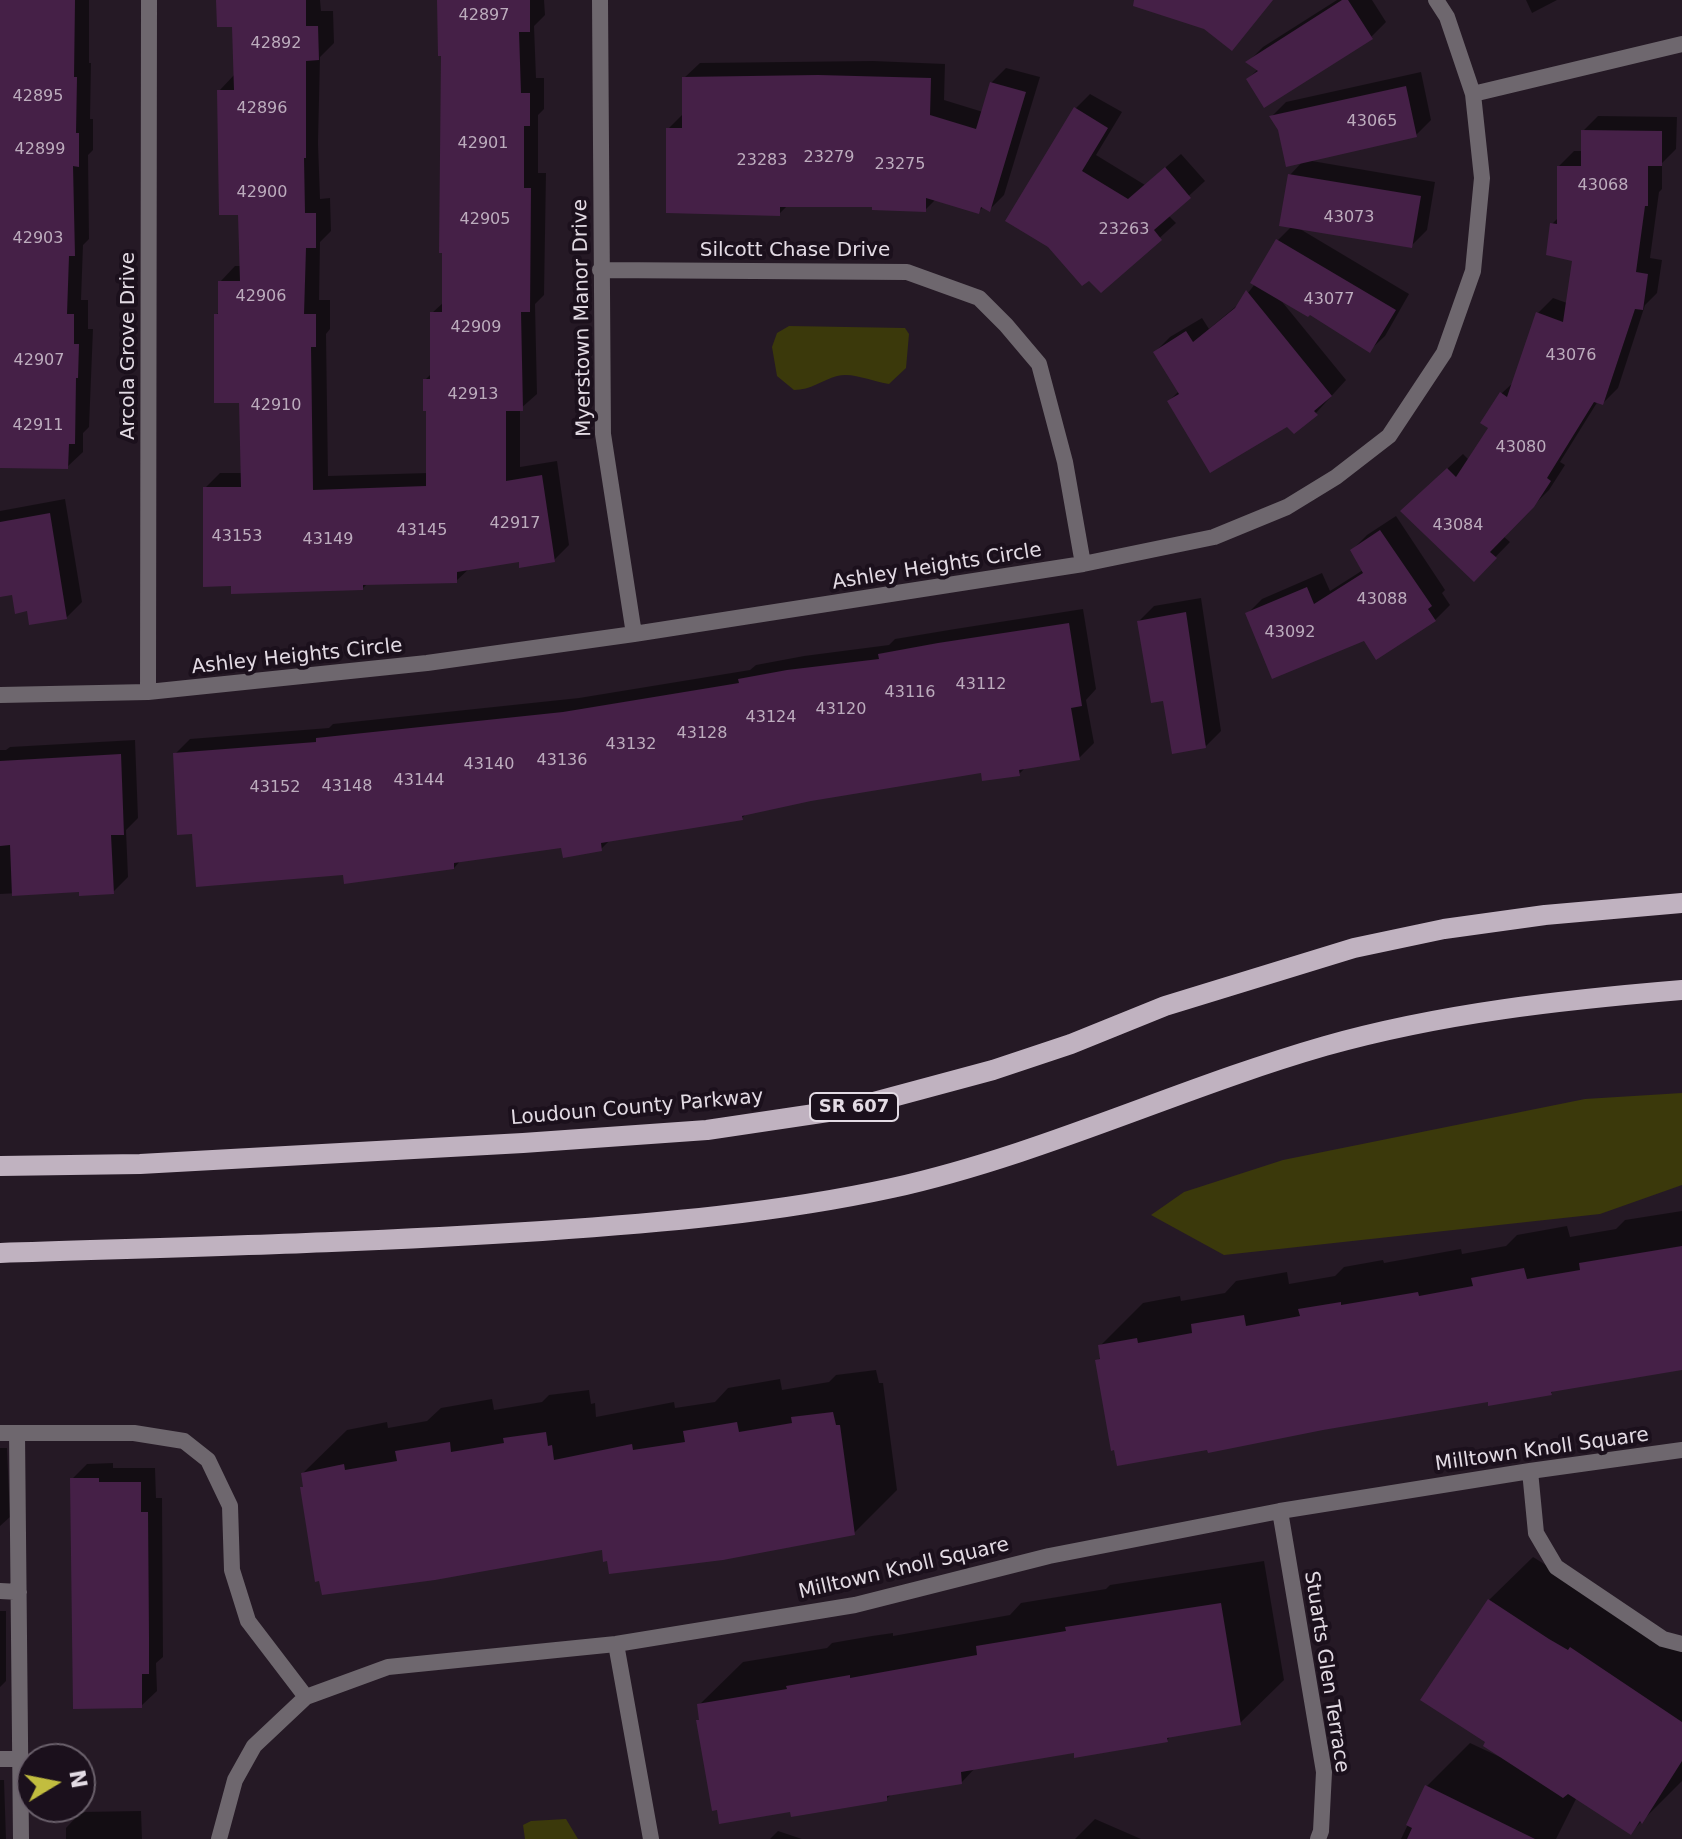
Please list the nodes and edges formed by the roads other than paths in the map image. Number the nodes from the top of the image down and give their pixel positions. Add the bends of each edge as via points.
1 (149, 0) edge
2 (600, 0) edge
3 (1436, 0) edge
4 (1682, 44) edge
5 (1473, 94) junction
6 (600, 270) junction
7 (1083, 564) junction
8 (634, 634) junction
9 (148, 692) junction
10 (0, 695) edge
11 (1682, 903) edge
12 (1682, 990) edge
13 (0, 1166) edge
14 (0, 1253) edge
15 (9, 1433) edge
16 (1682, 1450) edge
17 (1530, 1471) junction
18 (1280, 1511) junction
19 (0, 1591) edge
20 (19, 1592) junction
21 (616, 1644) junction
22 (1682, 1644) edge
23 (306, 1697) junction
24 (20, 1743) edge
25 (219, 1839) edge
26 (651, 1839) edge
27 (1318, 1839) edge

1 - 9 street, Arcola Grove Drive
2 - 6 street, Myerstown Manor Drive
3 - 5 street, Ashley Heights Circle via 1447,17
4 - 5 street
5 - 7 street, Ashley Heights Circle via 1482,178 1473,271 1444,353 1389,436 1287,507 1214,537
6 - 7 street, Silcott Chase Drive via 907,272 979,298 1039,364 1065,462
6 - 8 street, Myerstown Manor Drive via 603,434
7 - 8 street, Ashley Heights Circle
8 - 9 street, Ashley Heights Circle via 427,663
9 - 10 street, Ashley Heights Circle
11 - 13 main road, Loudoun County Parkway / SR 607 via 1545,915 1354,948 1165,1006 993,1070 848,1109 707,1130 538,1142 140,1164
12 - 14 main road via 1535,1004 1413,1024 1232,1076 1003,1159 807,1205 669,1222 412,1239
15 - 20 street
15 - 23 street via 134,1433 184,1441 208,1460 230,1506 232,1570 248,1621
16 - 17 street, Milltown Knoll Square
17 - 18 street, Milltown Knoll Square
17 - 22 street via 1536,1533 1556,1567 1663,1639
18 - 21 street, Milltown Knoll Square via 1049,1556 855,1605
18 - 27 street, Stuarts Glen Terrace via 1324,1772
19 - 20 street
20 - 24 street
21 - 23 street, Milltown Knoll Square via 388,1667
21 - 26 street
23 - 25 street, Milltown Knoll Square via 254,1746 235,1780

